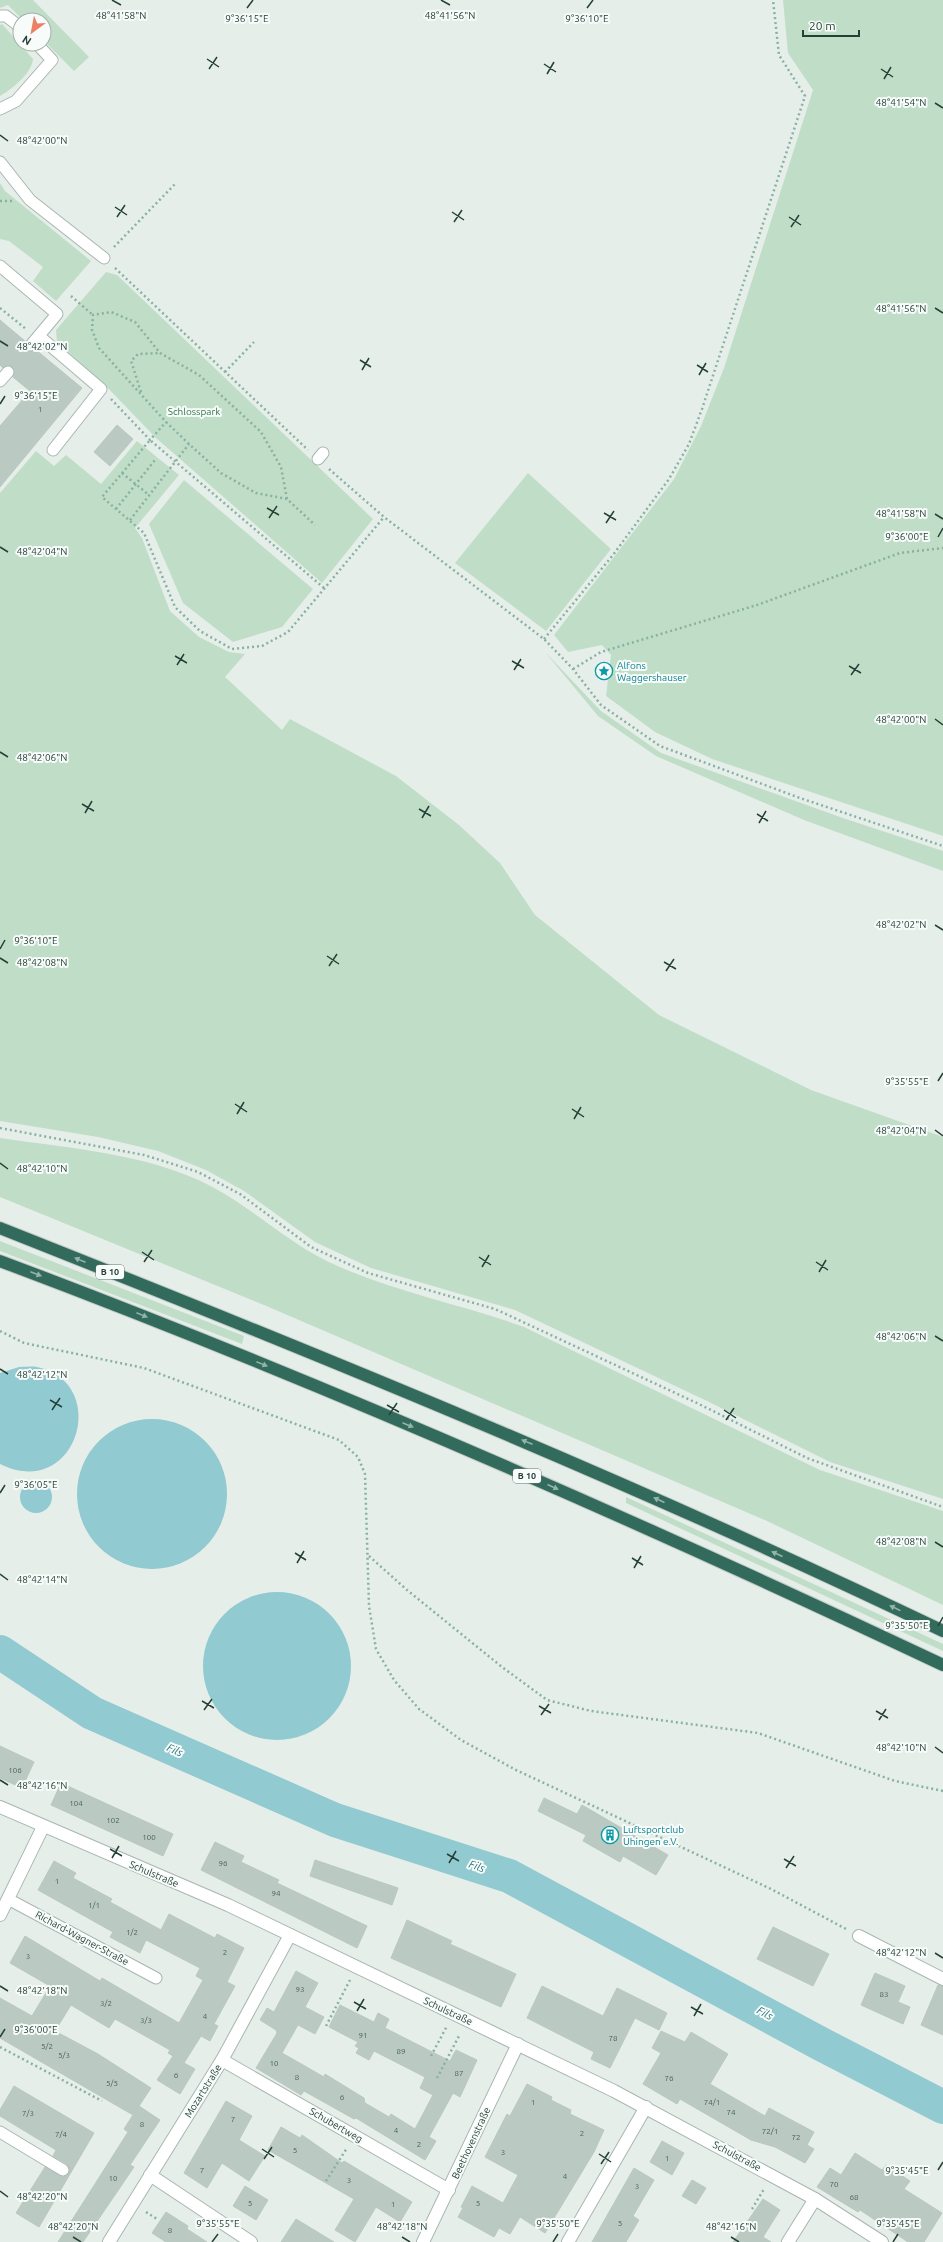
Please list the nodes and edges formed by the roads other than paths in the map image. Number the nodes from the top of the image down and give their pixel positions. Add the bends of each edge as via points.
1 (0, 16) edge
2 (12, 21) edge
3 (44, 52) edge
4 (0, 109) edge
5 (0, 162) edge
6 (104, 258) road end
7 (0, 266) edge
8 (8, 372) dead end
9 (0, 381) edge
10 (52, 450) dead end
11 (0, 1228) edge
12 (0, 1260) edge
13 (943, 1631) edge
14 (943, 1665) edge
15 (0, 1807) edge
16 (43, 1827) junction
17 (8, 1899) junction
18 (0, 1914) edge
19 (290, 1935) junction
20 (859, 1936) road end
21 (156, 1978) dead end
22 (943, 1979) edge
23 (518, 2044) junction
24 (222, 2060) junction
25 (646, 2107) junction
26 (0, 2132) edge
27 (64, 2170) dead end
28 (150, 2176) junction
29 (449, 2190) junction
30 (815, 2199) junction
31 (109, 2242) edge
32 (251, 2242) edge
33 (423, 2242) edge
34 (568, 2242) edge
35 (788, 2242) edge
36 (882, 2242) edge

1 - 2 lane via 6,16
3 - 4 lane via 52,60 16,101
5 - 6 lane via 30,200
7 - 10 lane via 57,314 35,340 101,389
8 - 9 lane
13 -> 11 highway, B 10 via 551,1452 228,1318
12 -> 14 highway, B 10 via 280,1371 535,1479
15 - 16 street, Schulstraße
16 - 17 street
16 - 19 street, Schulstraße via 228,1905
17 - 18 street
17 - 21 lane, Richard-Wagner-Straße
19 - 23 street, Schulstraße
19 - 24 street, Mozartstraße
20 - 22 street
23 - 25 street, Schulstraße
23 - 29 street, Beethovenstraße
24 - 28 street, Mozartstraße
24 - 29 street, Schubertweg
25 - 30 street, Schulstraße
25 - 34 street
26 - 27 lane
28 - 31 street, Mozartstraße
28 - 32 street
29 - 33 street, Beethovenstraße
30 - 35 street
30 - 36 street, Schulstraße

